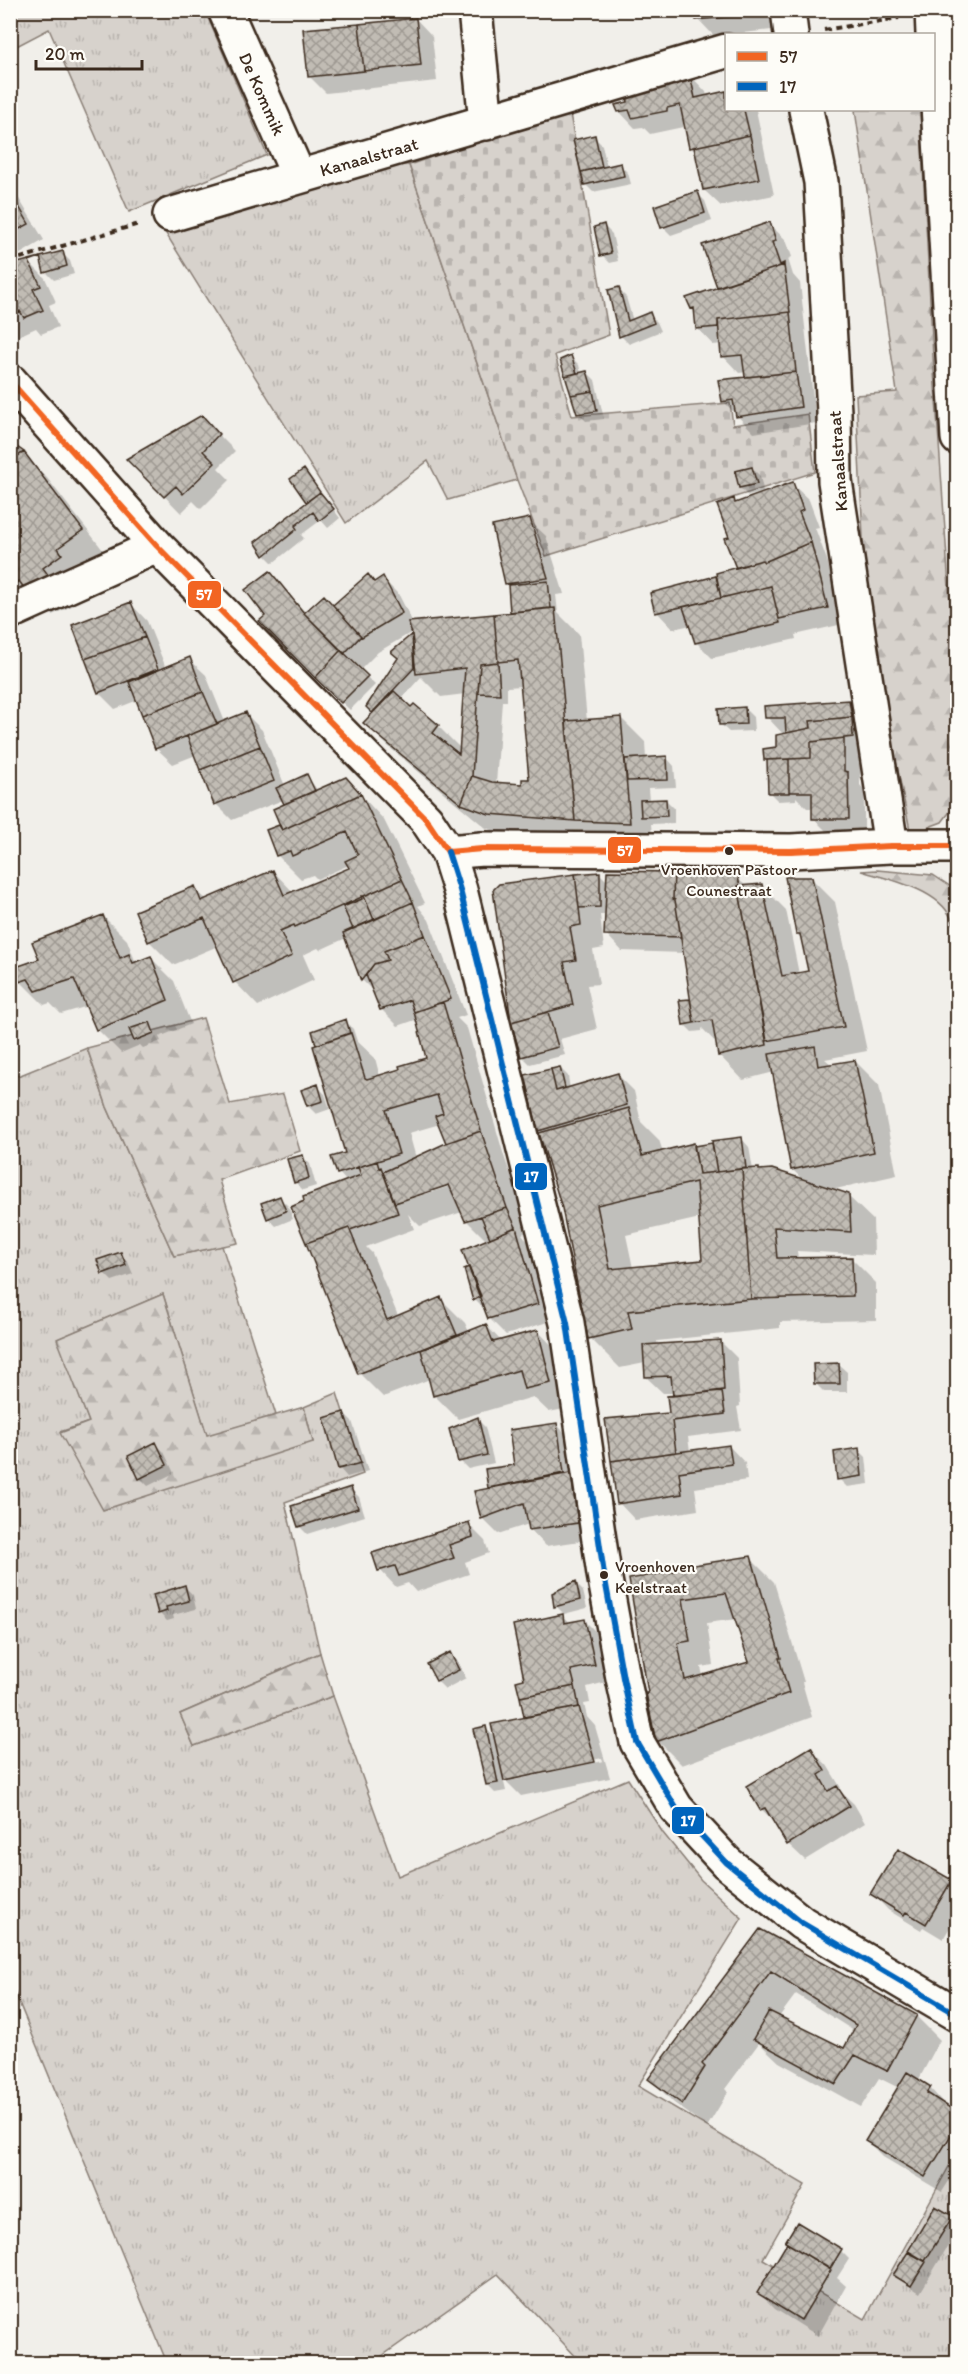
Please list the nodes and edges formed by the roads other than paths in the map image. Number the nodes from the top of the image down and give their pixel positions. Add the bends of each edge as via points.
1 (225, 10) edge
2 (475, 10) edge
3 (725, 51) edge
4 (935, 58) edge
5 (806, 111) edge
6 (486, 123) junction
7 (299, 177) junction
8 (170, 215) road end
9 (10, 381) edge
10 (957, 438) edge
11 (157, 546) junction
12 (10, 612) edge
13 (891, 846) junction
14 (957, 846) edge
15 (448, 852) junction
16 (957, 2015) edge

1 - 7 street, De Kommik
2 - 6 street
3 - 6 street, Kanaalstraat
4 - 10 street
5 - 13 street, Kanaalstraat via 821,182 836,481
6 - 7 street, Kanaalstraat
7 - 8 street, Kanaalstraat
9 - 11 street
11 - 12 street
11 - 15 street via 426,819
13 - 14 street
13 - 15 street via 791,851
15 - 16 street via 567,1323 606,1586 637,1742 676,1808 727,1863 802,1923

